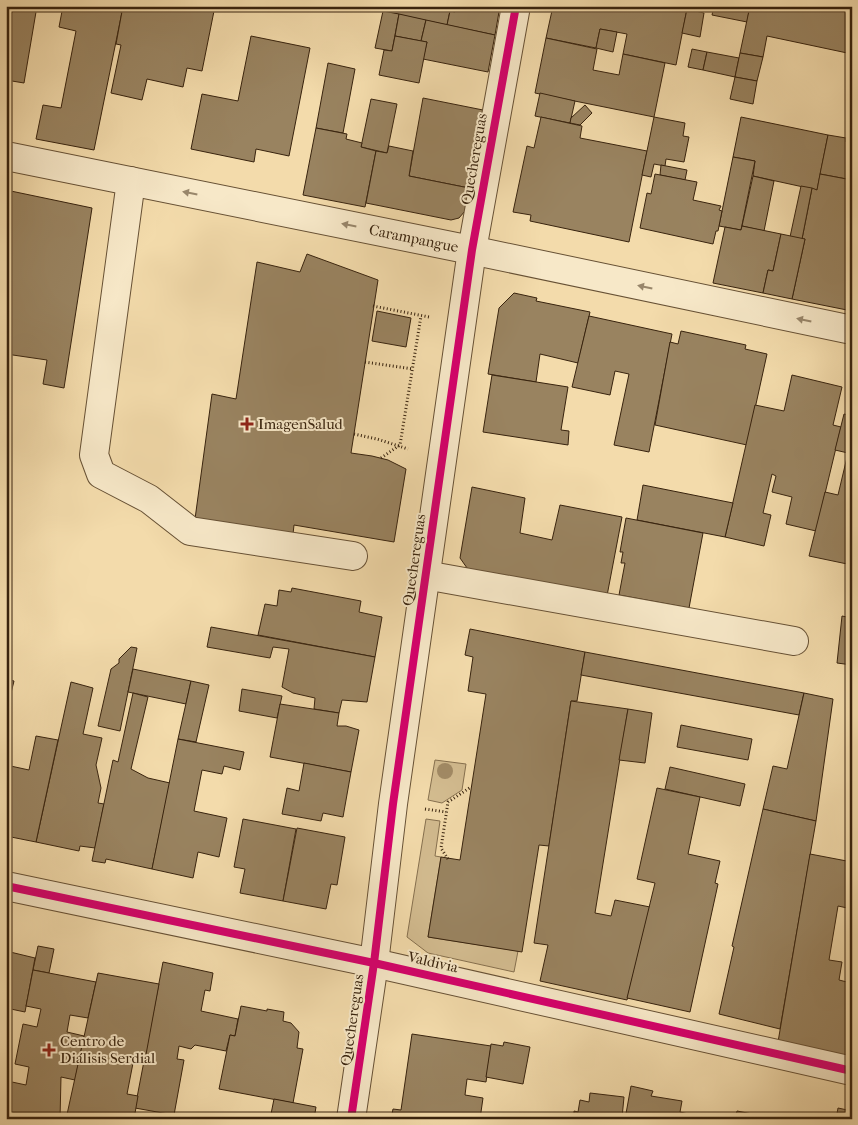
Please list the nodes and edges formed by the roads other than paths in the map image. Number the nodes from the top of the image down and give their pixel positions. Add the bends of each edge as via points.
1 (516, 6) edge
2 (6, 156) edge
3 (131, 181) junction
4 (472, 250) junction
5 (852, 330) edge
6 (353, 556) dead end
7 (425, 575) junction
8 (794, 641) dead end
9 (6, 886) edge
10 (374, 963) junction
11 (852, 1071) edge
12 (351, 1119) edge

1 - 4 street, Quechereguas
2 - 3 street, Carampangue
4 -> 3 street, Carampangue
3 - 6 street via 94,455 101,474 149,500 190,531
5 -> 4 street, Carampangue
4 - 7 street, Quechereguas
7 - 8 street
7 - 10 street, Quechereguas
9 - 10 street, Valdivia
10 - 11 street, Valdivia
10 - 12 street, Quechereguas

